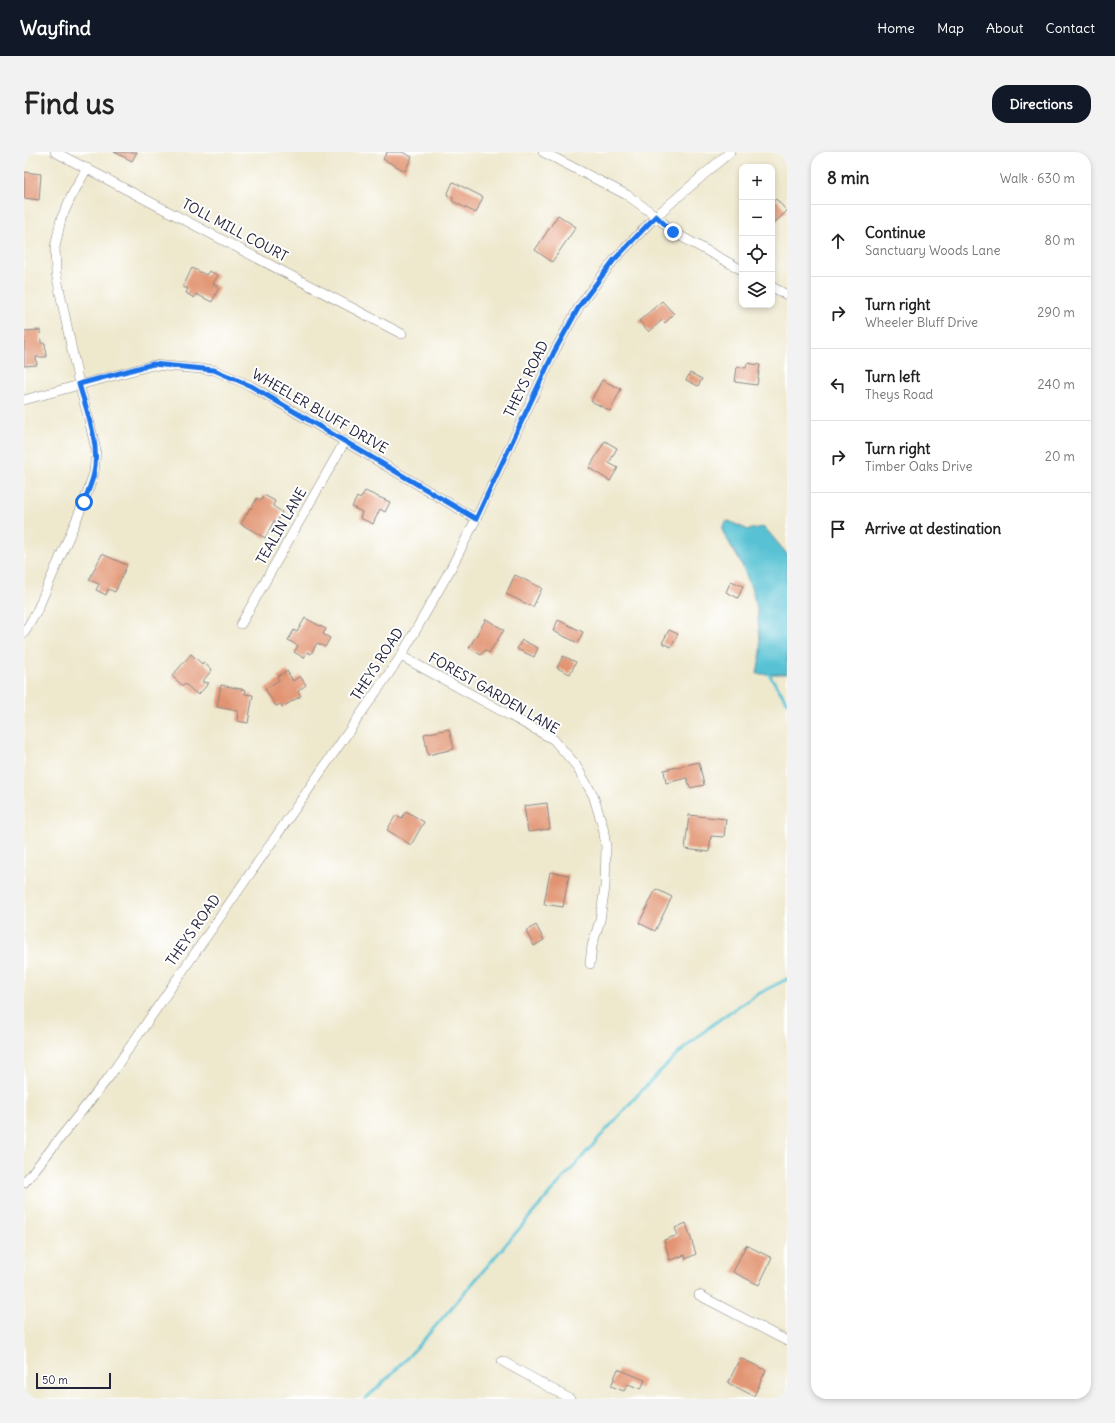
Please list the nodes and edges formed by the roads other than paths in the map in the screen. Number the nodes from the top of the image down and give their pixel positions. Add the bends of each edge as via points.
1 (55, 152) edge
2 (543, 152) edge
3 (730, 152) edge
4 (87, 168) junction
5 (656, 216) junction
6 (739, 268) edge
7 (775, 289) edge
8 (787, 295) edge
9 (402, 334) dead end
10 (79, 384) junction
11 (24, 400) edge
12 (345, 442) junction
13 (476, 519) junction
14 (241, 624) dead end
15 (24, 633) edge
16 (401, 656) junction
17 (590, 964) dead end
18 (24, 1183) edge
19 (699, 1295) dead end
20 (787, 1341) edge
21 (502, 1361) dead end
22 (570, 1399) edge

1 - 4 street, TOLL MILL COURT
2 - 5 street via 627,195
3 - 5 street, THEYS ROAD
4 - 9 street, TOLL MILL COURT
4 - 10 street via 71,197 55,247 56,273
5 - 6 street via 673,232
5 - 13 street, THEYS ROAD via 614,260 580,305 554,352
7 - 8 street
10 - 11 street, WHEELER BLUFF DRIVE
10 - 12 street, WHEELER BLUFF DRIVE via 153,364 214,370 251,386
10 - 15 street via 96,450 94,473 36,613
12 - 13 street, WHEELER BLUFF DRIVE
12 - 14 street, TEALIN LANE
13 - 16 street, THEYS ROAD
16 - 17 street, FOREST GARDEN LANE via 553,739 575,764 593,795 603,826 606,847 605,887
16 - 18 street, THEYS ROAD via 109,1077
19 - 20 street
21 - 22 street

